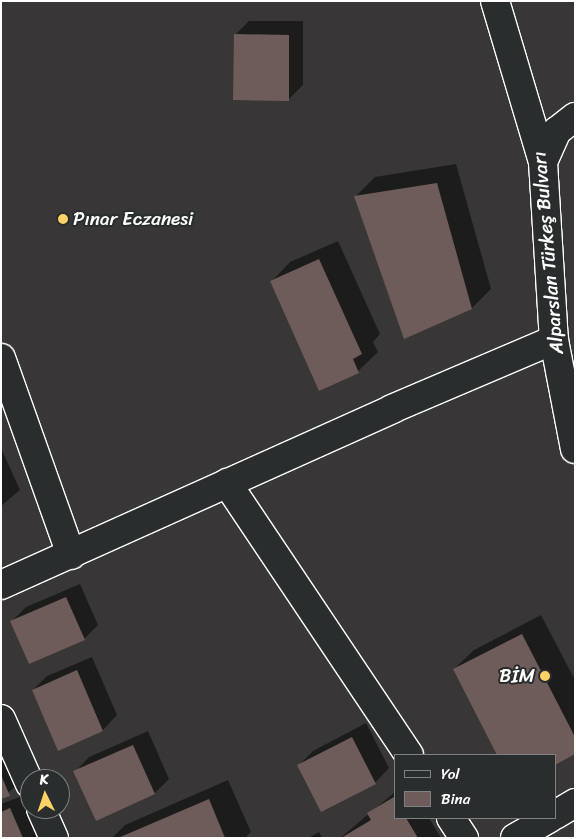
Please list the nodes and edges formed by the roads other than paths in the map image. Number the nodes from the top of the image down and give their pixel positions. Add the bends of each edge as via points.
1 (495, 1) edge
2 (575, 117) edge
3 (543, 162) junction
4 (554, 340) junction
5 (1, 358) edge
6 (575, 449) edge
7 (227, 484) junction
8 (71, 554) junction
9 (1, 586) edge
10 (1, 719) edge
11 (408, 754) edge
12 (23, 769) edge
13 (575, 803) edge
14 (556, 814) edge
15 (45, 819) edge
16 (452, 819) edge
17 (548, 819) edge
18 (54, 838) edge
19 (464, 838) edge
20 (515, 838) edge

1 - 3 street, Alparslan Türkeş Bulvarı
2 - 3 street via 557,132
3 - 4 street, Alparslan Türkeş Bulvarı
4 - 6 street, Alparslan Türkeş Bulvarı
4 - 7 street
5 - 8 street
7 - 8 street
7 - 11 street
8 - 9 street
10 - 12 street
13 - 14 street
15 - 18 street
16 - 19 street
17 - 20 street

